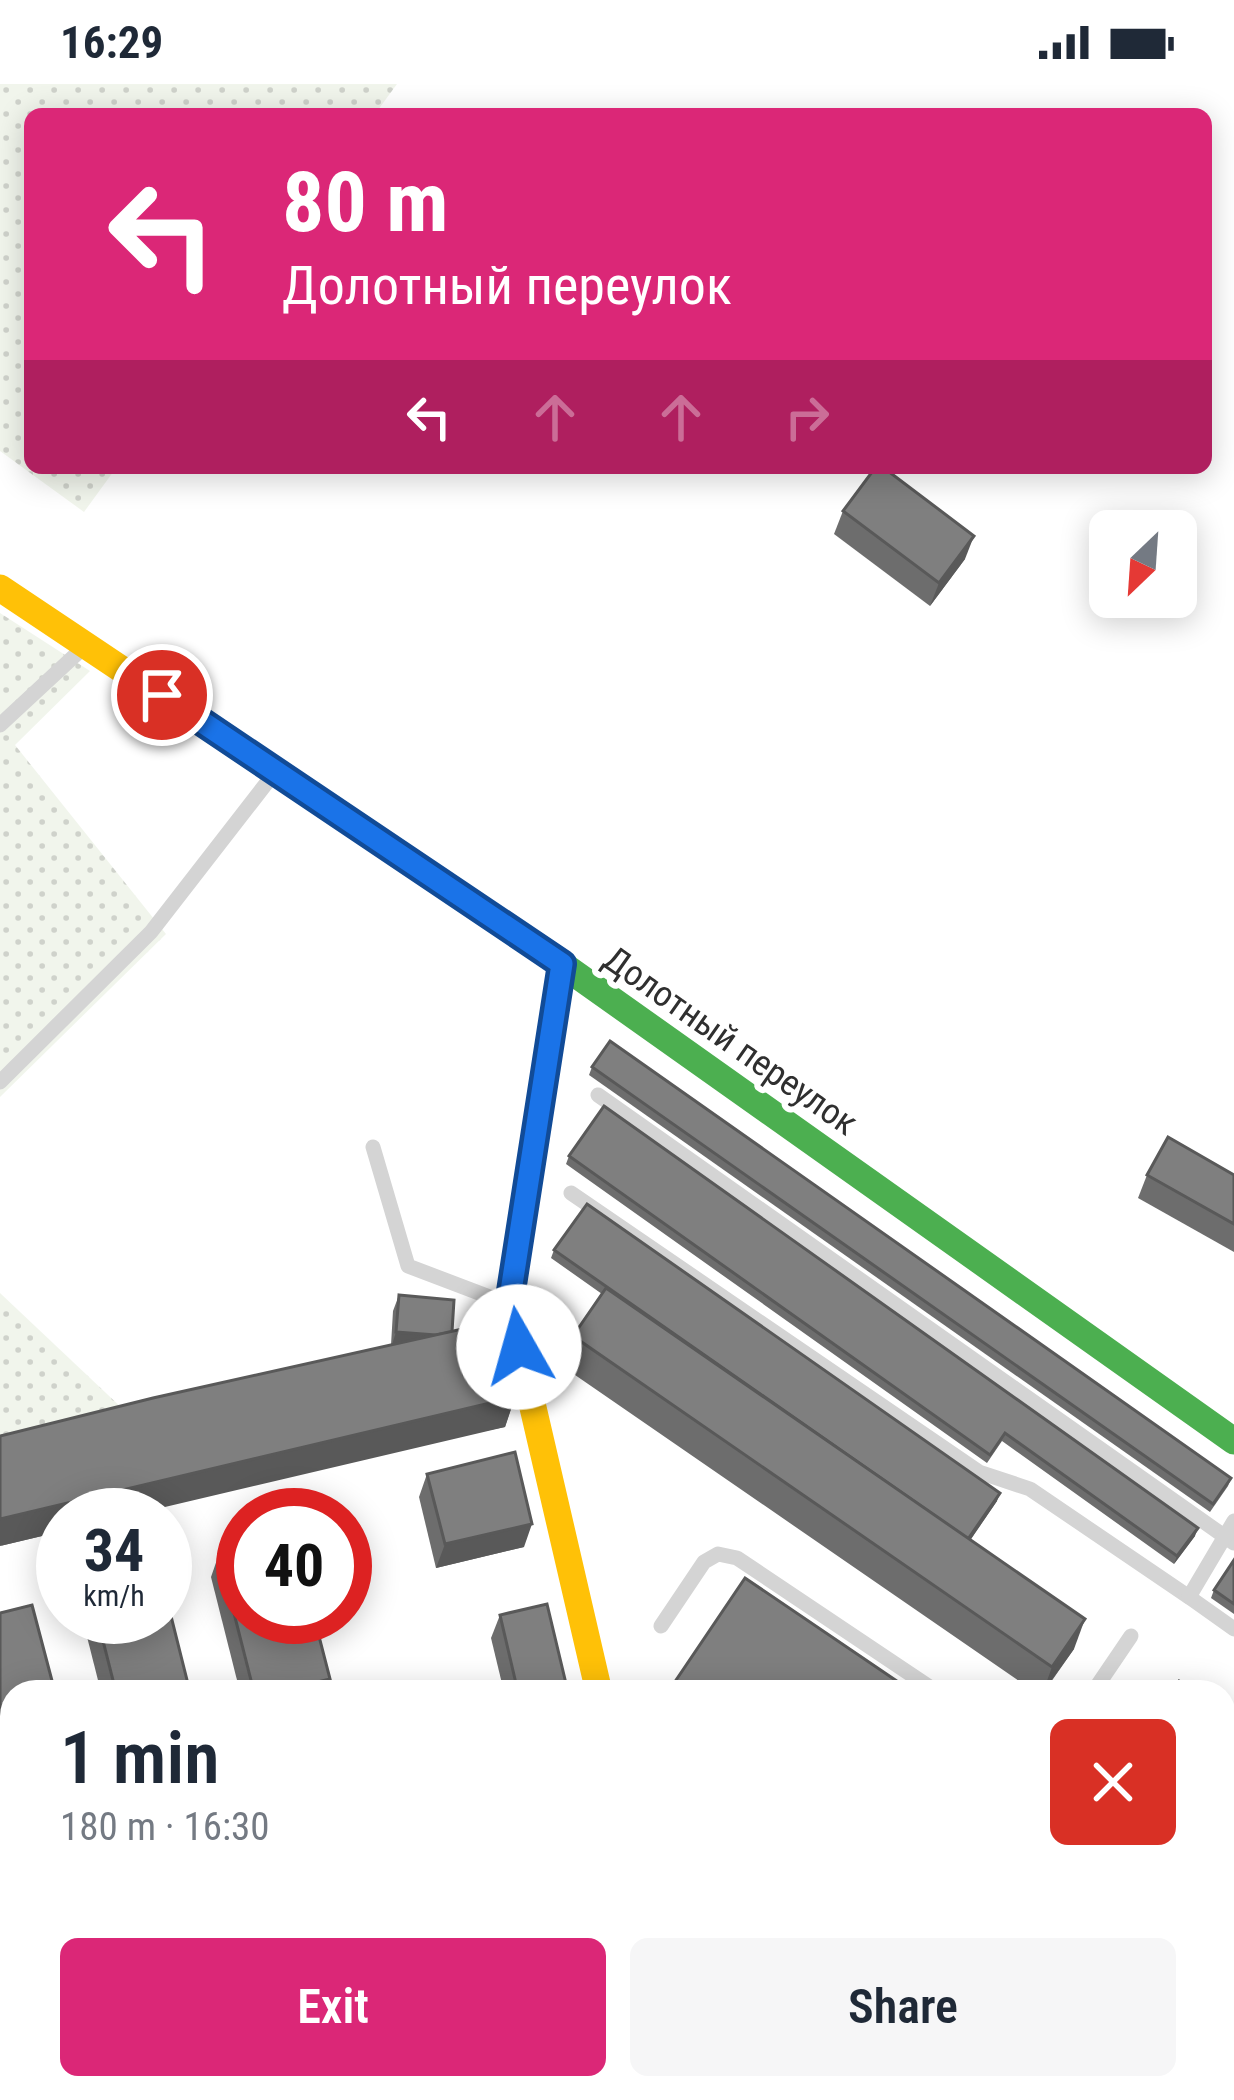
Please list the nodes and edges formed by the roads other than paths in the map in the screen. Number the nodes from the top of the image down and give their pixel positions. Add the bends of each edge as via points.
1 (0, 588) edge
2 (85, 646) junction
3 (0, 725) edge
4 (278, 769) junction
5 (562, 964) junction
6 (0, 1082) edge
7 (598, 1095) dead end
8 (373, 1147) dead end
9 (571, 1193) dead end
10 (509, 1304) junction
11 (1234, 1441) edge
12 (1230, 1533) edge
13 (1189, 1597) junction
14 (662, 1626) dead end
15 (1234, 1629) edge
16 (1131, 1636) dead end
17 (595, 1680) edge
18 (919, 1680) edge
19 (1102, 1680) edge

1 - 2 street, Долотный переулок
2 - 3 lane
2 - 4 street, Долотный переулок
4 - 5 street, Долотный переулок
4 - 6 lane via 151,932
5 - 10 street
5 - 11 street, Долотный переулок
7 - 12 lane
8 - 10 lane via 409,1266
9 - 13 lane via 980,1472 1030,1489
10 - 17 street
12 - 13 lane
13 - 15 lane
14 - 18 lane via 704,1562 718,1554 737,1558
16 - 19 lane

